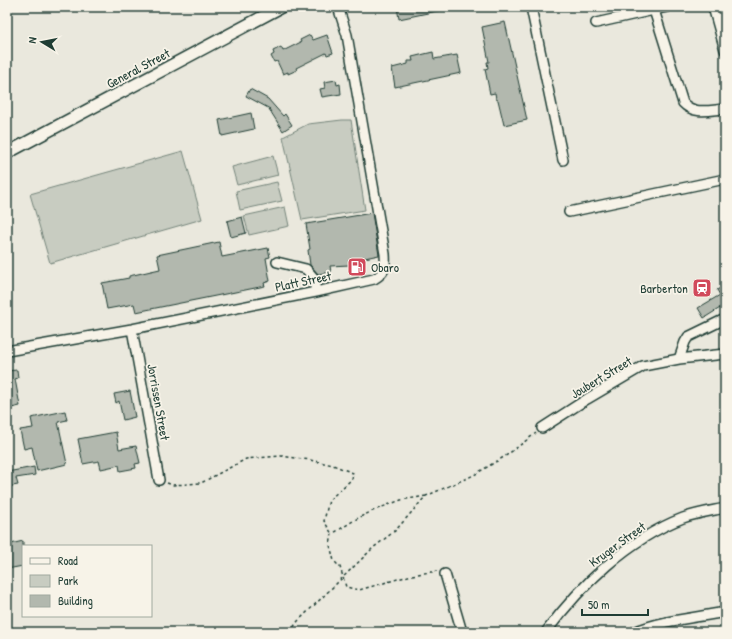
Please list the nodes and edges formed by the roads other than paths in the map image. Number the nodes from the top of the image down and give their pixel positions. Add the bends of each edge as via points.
1 (281, 7) edge
2 (338, 7) edge
3 (531, 7) edge
4 (667, 7) edge
5 (713, 7) edge
6 (654, 8) edge
7 (596, 22) dead end
8 (725, 50) edge
9 (725, 109) edge
10 (7, 153) edge
11 (563, 160) dead end
12 (725, 179) edge
13 (569, 212) dead end
14 (277, 262) dead end
15 (316, 292) junction
16 (725, 319) edge
17 (132, 329) junction
18 (7, 351) edge
19 (725, 354) edge
20 (679, 359) junction
21 (542, 428) road end
22 (159, 480) road end
23 (725, 508) edge
24 (445, 574) road end
25 (725, 612) edge
26 (462, 632) edge
27 (546, 632) edge
28 (634, 632) edge

1 - 10 main road, General Street
2 - 15 street, Platt Street via 347,36 386,263 382,275 374,279
3 - 11 street
4 - 6 street
5 - 8 street
6 - 7 street
6 - 9 street via 683,103 688,108 698,111
12 - 13 street
14 - 15 street via 306,269 313,277
15 - 17 street, Platt Street
16 - 20 street via 688,337
17 - 18 street, Platt Street
17 - 22 street, Jorrissen Street
19 - 20 street, Joubert Street
20 - 21 street, Joubert Street via 643,366
23 - 27 street, Kruger Street via 683,518 622,553 587,583
24 - 26 street
25 - 28 street

